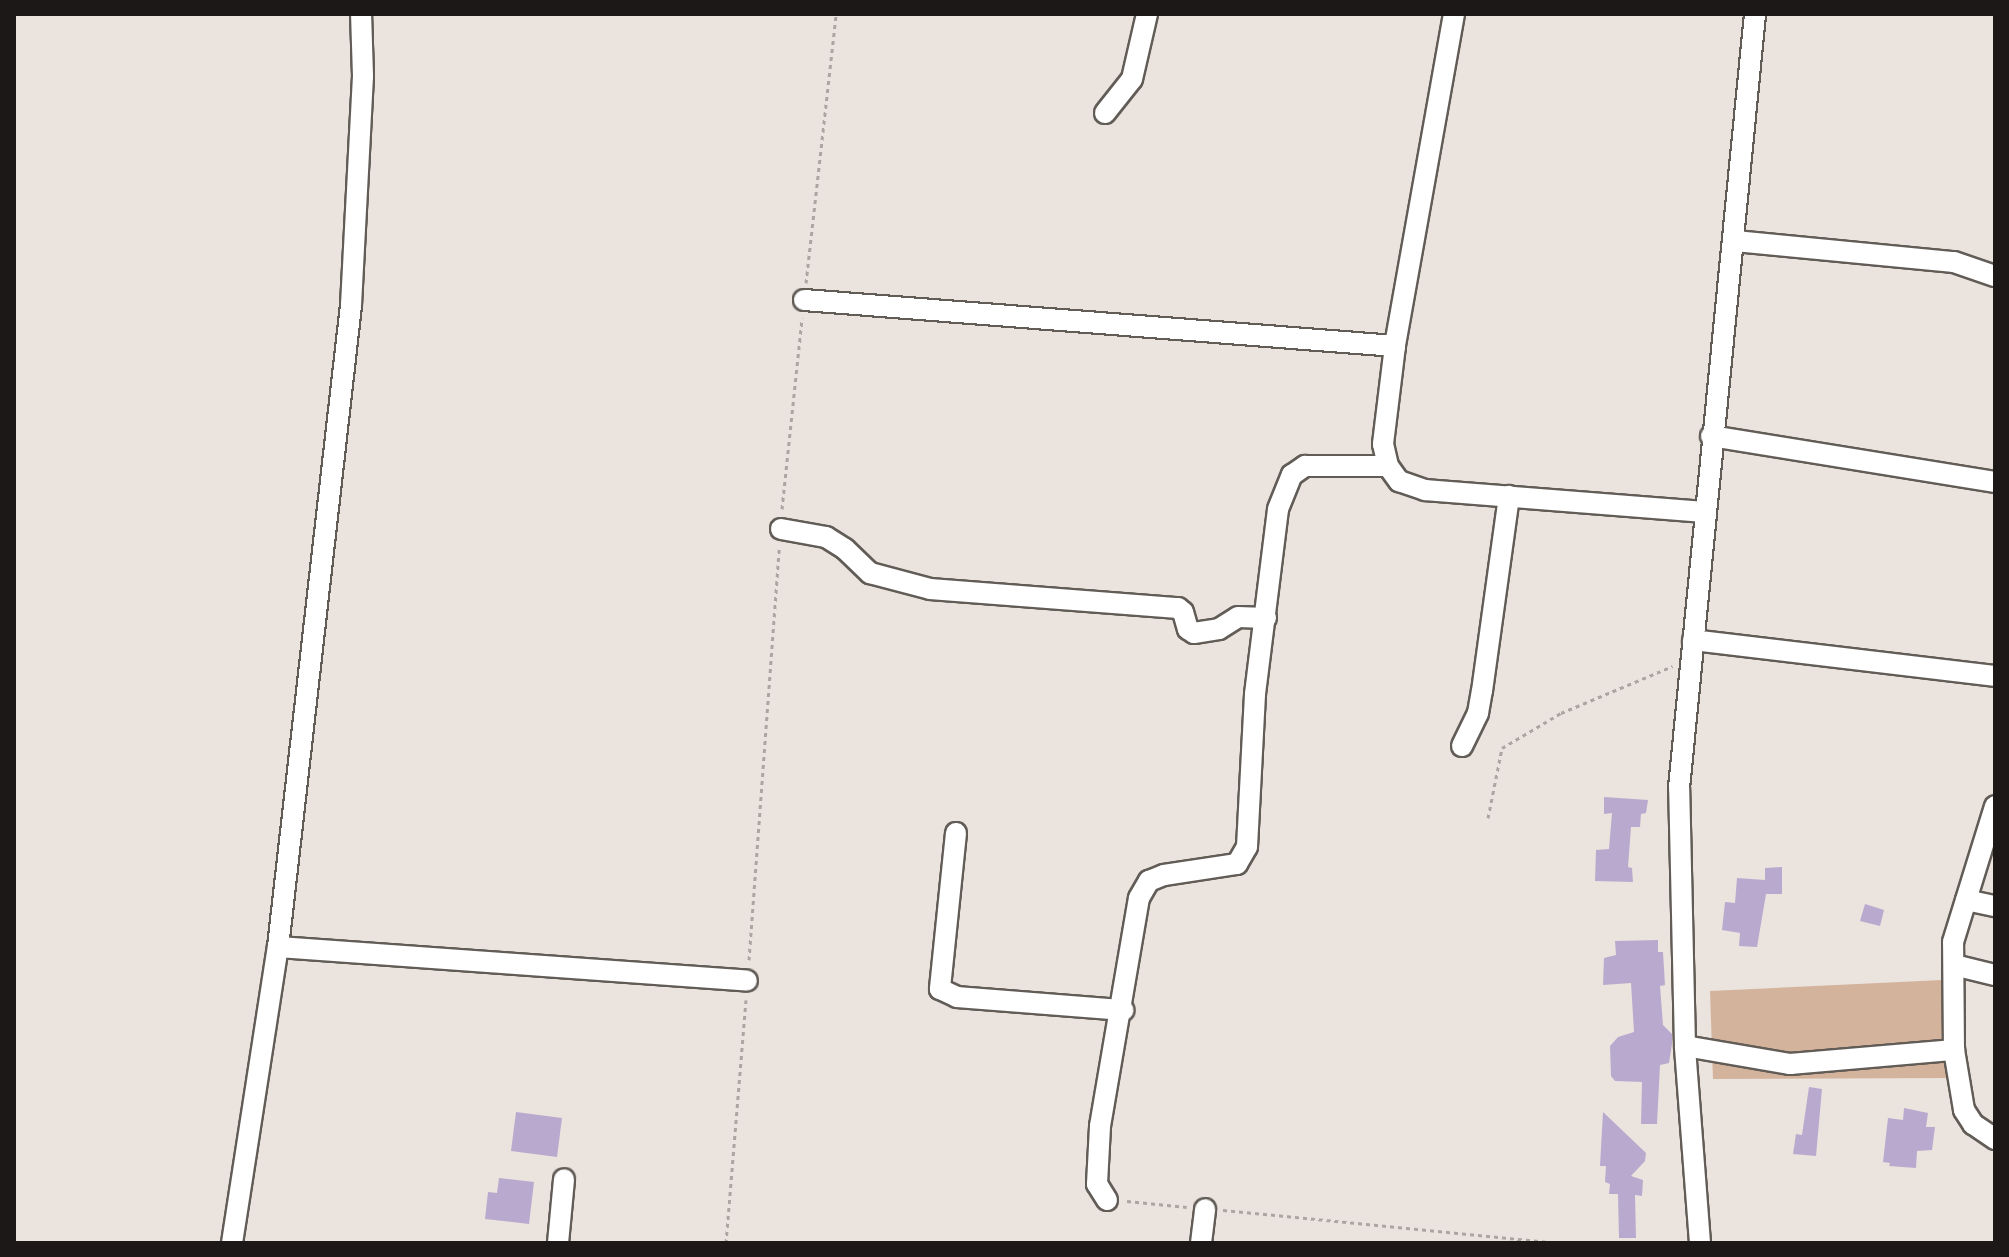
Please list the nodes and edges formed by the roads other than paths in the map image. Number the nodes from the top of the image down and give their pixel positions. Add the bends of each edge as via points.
1 (361, 14) edge
2 (1147, 14) edge
3 (1454, 14) edge
4 (1755, 14) edge
5 (1105, 113) dead end
6 (1735, 241) junction
7 (1995, 276) edge
8 (804, 300) road end
9 (1395, 346) junction
10 (1711, 436) junction
11 (1388, 466) junction
12 (1995, 482) edge
13 (1509, 496) junction
14 (1704, 512) junction
15 (781, 529) road end
16 (1266, 618) junction
17 (1692, 649) junction
18 (1995, 676) edge
19 (1462, 746) dead end
20 (1995, 806) edge
21 (956, 833) dead end
22 (1966, 900) junction
23 (1995, 906) edge
24 (278, 947) junction
25 (1954, 965) junction
26 (1995, 975) edge
27 (747, 981) road end
28 (1123, 1010) junction
29 (1685, 1046) junction
30 (1954, 1050) junction
31 (1995, 1139) edge
32 (564, 1179) dead end
33 (1107, 1200) road end
34 (1205, 1209) road end
35 (232, 1243) edge
36 (558, 1243) edge
37 (1201, 1243) edge
38 (1700, 1243) edge

1 - 24 street via 363,76 351,305
2 - 5 street via 1132,79
3 - 9 street
4 - 6 street
6 - 7 street via 1954,262
6 - 10 street
8 - 9 street
9 - 11 street via 1383,444
10 - 12 street
10 - 14 street
11 - 13 street via 1399,481 1425,490
11 - 16 street via 1305,466 1292,475 1278,509
13 - 14 street
13 - 19 street via 1478,713
14 - 17 street
15 - 16 street via 826,537 870,573 930,589 1178,608 1194,633 1219,629 1238,617
16 - 28 street via 1255,694 1247,847 1237,864 1149,881 1139,898
17 - 18 street
17 - 29 street via 1679,788
20 - 22 street
21 - 28 street via 940,989 957,997
22 - 23 street
22 - 25 street via 1953,942
24 - 27 street
24 - 35 street
25 - 26 street
25 - 30 street
28 - 33 street via 1100,1126 1097,1184
29 - 30 street via 1790,1064
29 - 38 street
30 - 31 street via 1964,1110 1973,1124
32 - 36 street
34 - 37 street

